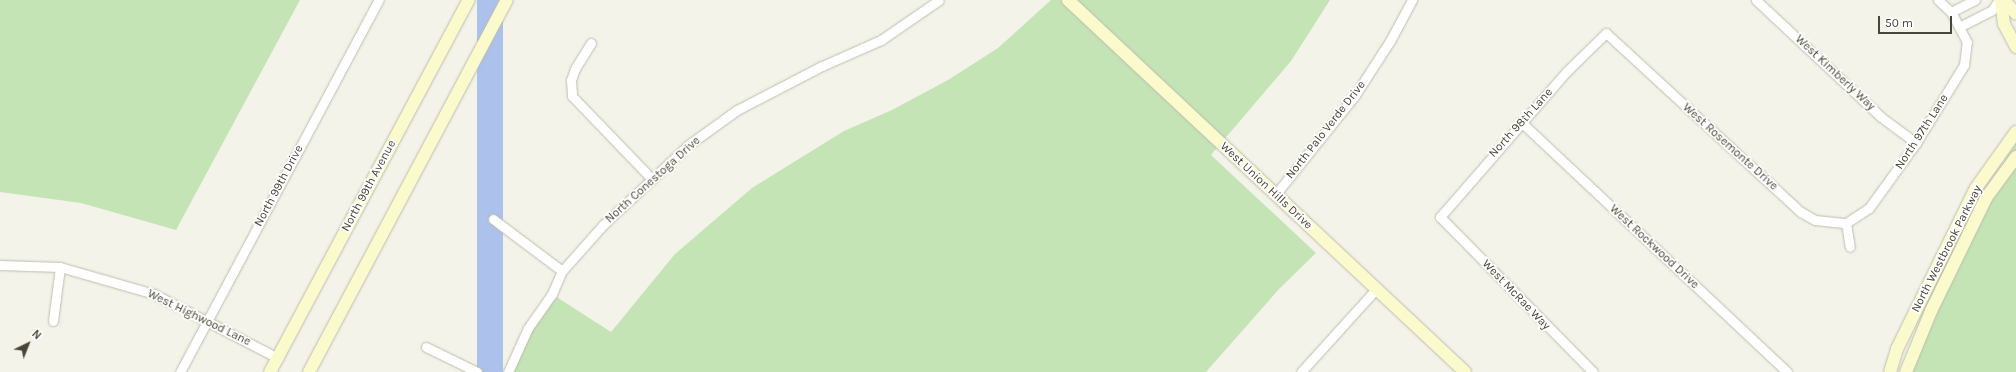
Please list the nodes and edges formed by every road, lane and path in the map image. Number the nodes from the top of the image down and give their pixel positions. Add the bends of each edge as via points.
1 (379, 0) edge
2 (469, 0) edge
3 (507, 0) edge
4 (939, 0) edge
5 (1068, 0) edge
6 (1412, 0) edge
7 (1756, 0) edge
8 (1938, 0) edge
9 (1976, 0) edge
10 (2001, 0) edge
11 (1951, 12) junction
12 (2016, 14) edge
13 (1959, 27) junction
14 (1606, 33) joint
15 (591, 43) dead end
16 (2016, 47) edge
17 (1521, 122) junction
18 (2016, 132) edge
19 (1916, 143) junction
20 (2016, 157) edge
21 (651, 178) junction
22 (1275, 195) junction
23 (1440, 217) joint
24 (492, 219) dead end
25 (1846, 223) junction
26 (1850, 247) dead end
27 (0, 265) edge
28 (60, 267) junction
29 (562, 271) junction
30 (1376, 289) junction
31 (208, 320) junction
32 (52, 321) dead end
33 (426, 347) dead end
34 (278, 358) junction
35 (180, 372) edge
36 (270, 372) edge
37 (309, 372) edge
38 (477, 372) edge
39 (508, 372) edge
40 (1301, 372) edge
41 (1465, 372) edge
42 (1593, 372) edge
43 (1787, 372) edge
44 (1890, 372) edge
45 (1906, 372) edge

1 - 31 street, North 99th Drive
2 - 34 main road, North 99th Avenue
3 - 37 main road
4 - 21 street, North Conestoga Drive via 881,40 822,66 737,110 687,146
5 - 22 main road, West Union Hills Drive
6 - 22 street, North Palo Verde Drive via 1390,41 1355,95
7 - 19 street, West Kimberly Way via 1881,117
8 - 11 street, North 97th Lane
9 - 11 street
10 - 12 main road
10 - 13 street via 1992,10
10 - 16 main road via 2004,24
11 - 13 street, North 97th Lane
13 - 19 street, North 97th Lane via 1967,42 1964,65
14 - 17 street, North 98th Lane
14 - 25 street, West Rosemonte Drive via 1801,212 1815,220
15 - 21 street via 575,69 572,96
17 - 23 street, North 98th Lane
17 - 43 street, West Rockwood Drive
18 - 44 main road, North Westbrook Parkway via 1976,188 1898,349
19 - 25 street, North 97th Lane via 1869,208
20 - 45 main road, North Westbrook Parkway via 1980,210 1931,311
21 - 29 street, North Conestoga Drive via 603,225
22 - 30 main road, West Union Hills Drive
23 - 42 street, West McRae Way
24 - 29 street
25 - 26 street
27 - 28 street, West Highwood Lane
28 - 31 street, West Highwood Lane via 154,294
28 - 32 street
29 - 39 street, North Conestoga Drive via 552,294 528,328
30 - 40 street
30 - 41 main road, West Union Hills Drive
31 - 34 street, West Highwood Lane
31 - 35 street, North 99th Drive
33 - 38 street
34 - 36 main road, North 99th Avenue

